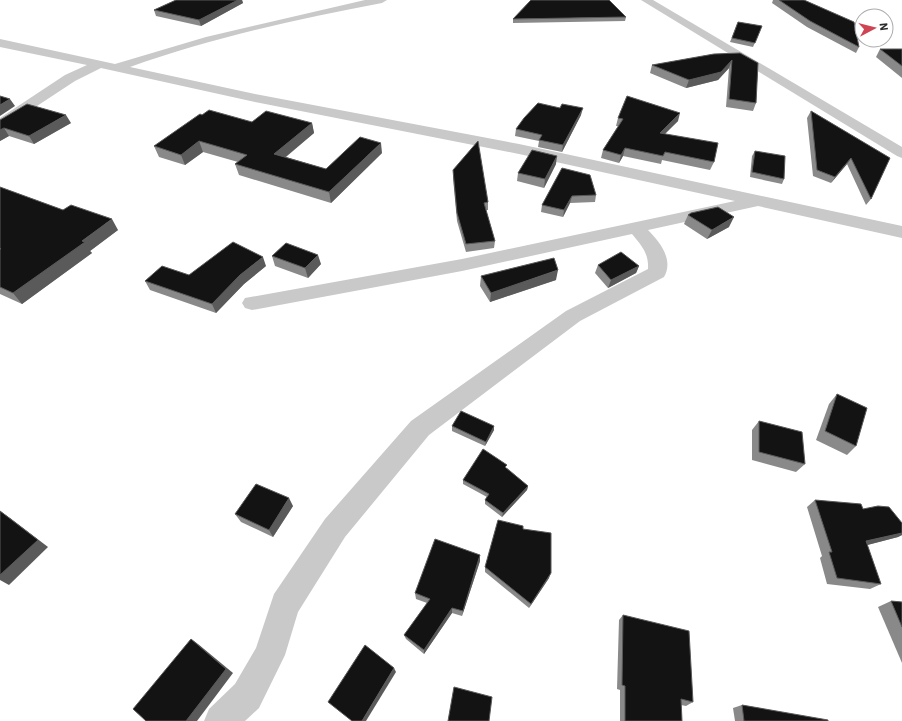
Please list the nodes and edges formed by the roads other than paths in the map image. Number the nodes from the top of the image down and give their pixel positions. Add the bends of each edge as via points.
1 (382, 0) edge
2 (646, 0) edge
3 (0, 43) edge
4 (98, 64) junction
5 (116, 68) junction
6 (0, 124) edge
7 (902, 153) edge
8 (761, 200) junction
9 (635, 227) junction
10 (902, 232) edge
11 (252, 303) dead end
12 (221, 721) edge

1 - 5 street via 225,35
2 - 7 street
3 - 4 street
4 - 5 street
4 - 6 street via 70,78
5 - 8 street
8 - 9 street
8 - 10 street
9 - 11 street via 462,265
9 - 12 street via 657,253 657,272 573,316 420,428 335,528 285,605 269,655 247,696

